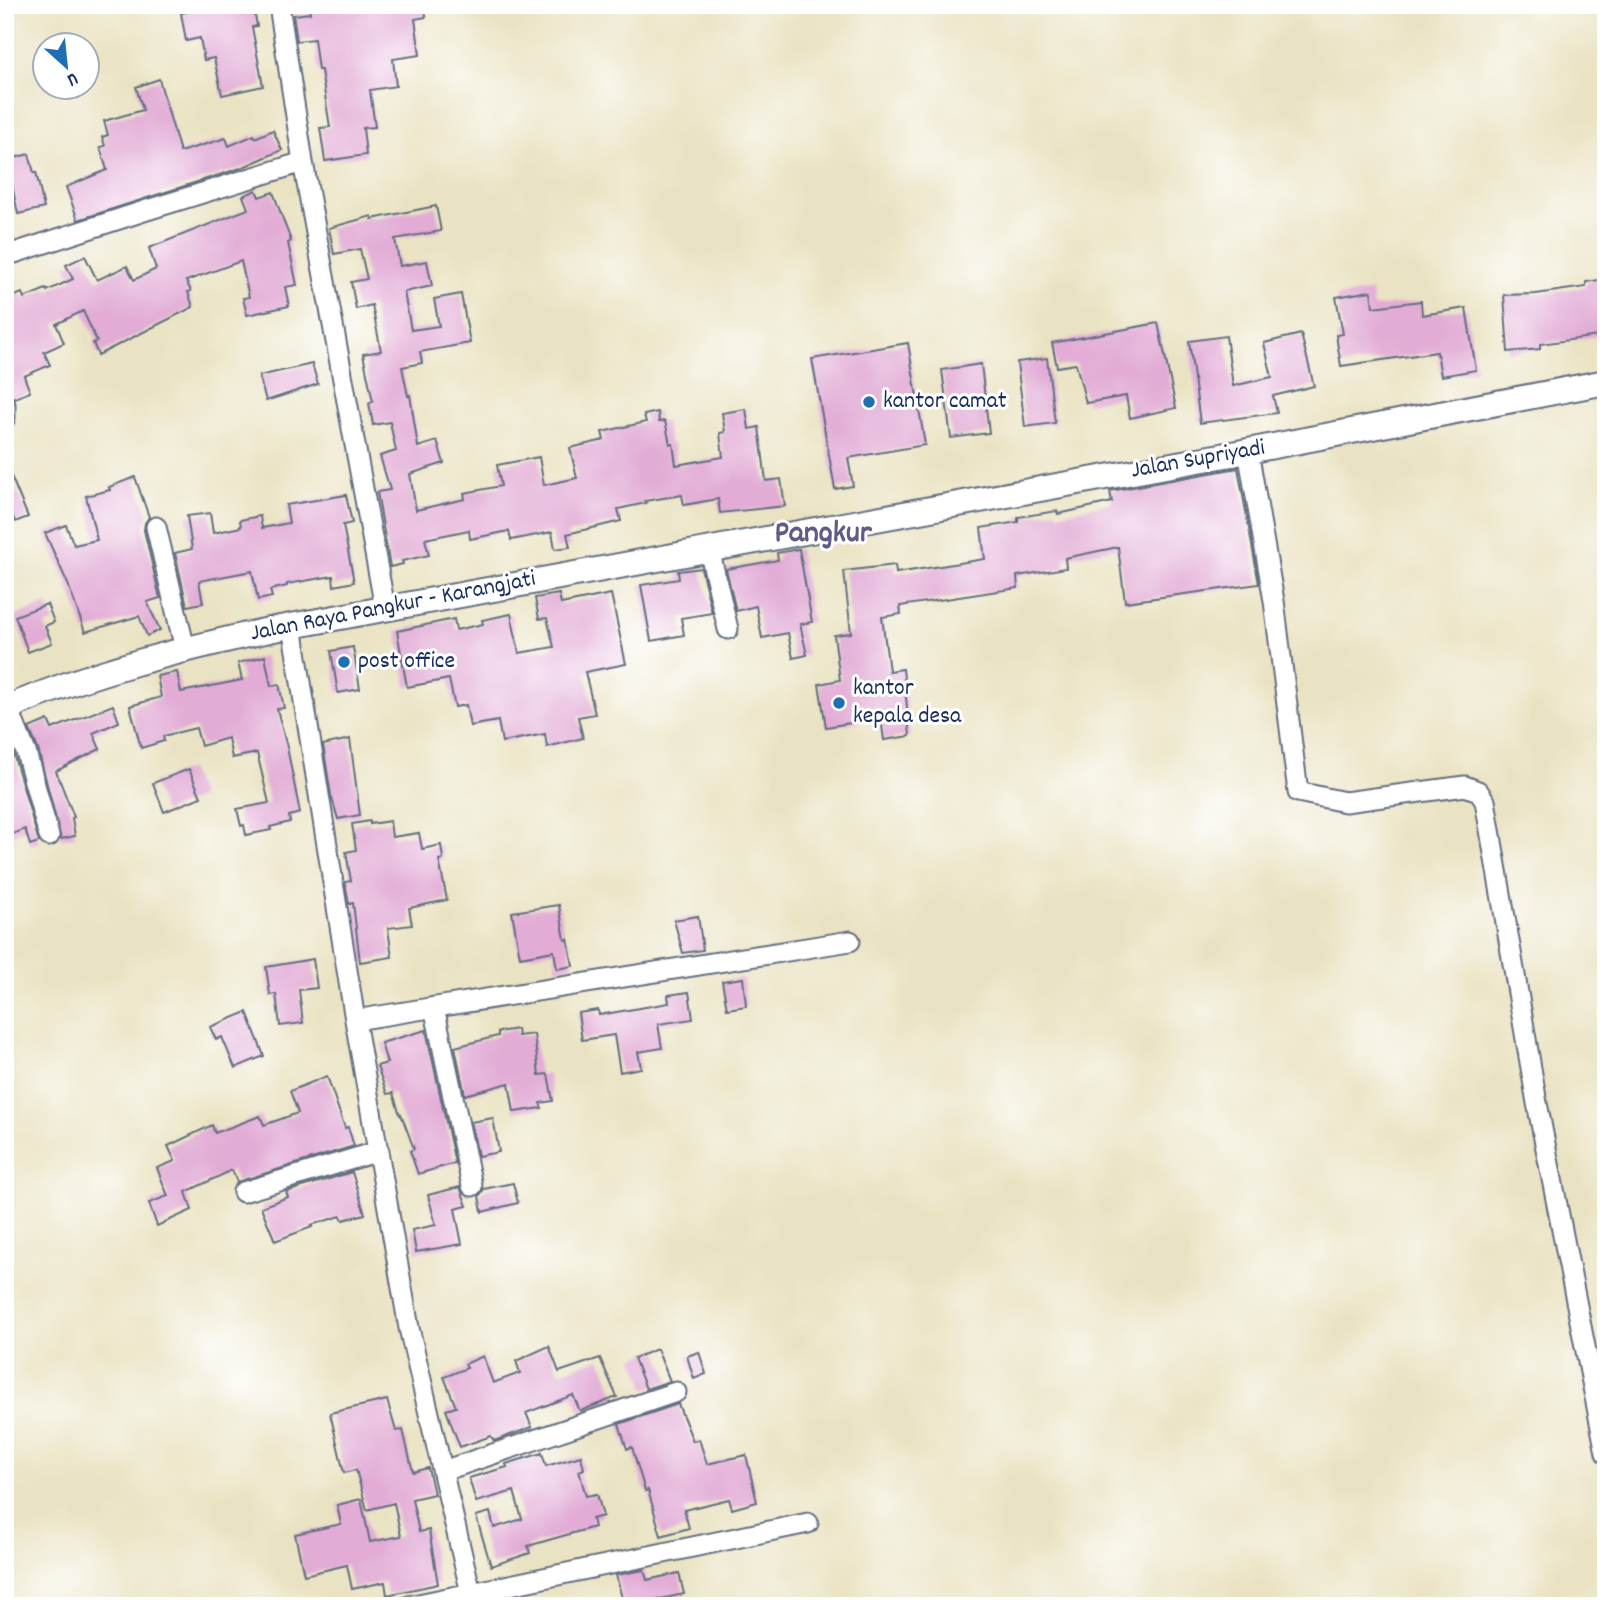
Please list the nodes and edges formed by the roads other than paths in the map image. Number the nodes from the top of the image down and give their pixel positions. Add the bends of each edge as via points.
1 (279, 5) edge
2 (303, 162) junction
3 (5, 256) edge
4 (1606, 382) edge
5 (5, 405) edge
6 (5, 418) edge
7 (1248, 451) junction
8 (156, 527) dead end
9 (789, 534) joint
10 (709, 549) junction
11 (385, 608) junction
12 (292, 626) junction
13 (728, 629) dead end
14 (185, 649) junction
15 (7, 708) edge
16 (49, 836) dead end
17 (850, 941) dead end
18 (434, 1007) junction
19 (355, 1020) junction
20 (379, 1151) junction
21 (472, 1186) dead end
22 (243, 1192) dead end
23 (676, 1392) dead end
24 (1606, 1452) edge
25 (443, 1471) junction
26 (807, 1523) dead end
27 (472, 1599) edge
28 (409, 1606) edge

1 - 2 street
2 - 3 street
2 - 11 street
4 - 7 main road, Jalan Supriyadi
5 - 6 street
7 - 9 main road, Jalan Supriyadi
7 - 24 street via 1274,601 1298,792 1345,802 1465,786 1478,791 1485,801 1537,1103
8 - 14 street
9 - 10 main road, Jalan Raya Pangkur - Karangjati
10 - 11 main road, Jalan Raya Pangkur - Karangjati
10 - 13 street
11 - 12 main road, Jalan Raya Pangkur - Karangjati
12 - 14 main road, Jalan Raya Pangkur - Karangjati
12 - 19 street
14 - 15 main road, Jalan Raya Pangkur - Karangjati via 68,683
15 - 16 street via 26,752
17 - 18 street
18 - 19 street
18 - 21 street
19 - 20 street
20 - 22 street
20 - 25 street via 409,1328
23 - 25 street
25 - 27 street
26 - 27 street
27 - 28 street

